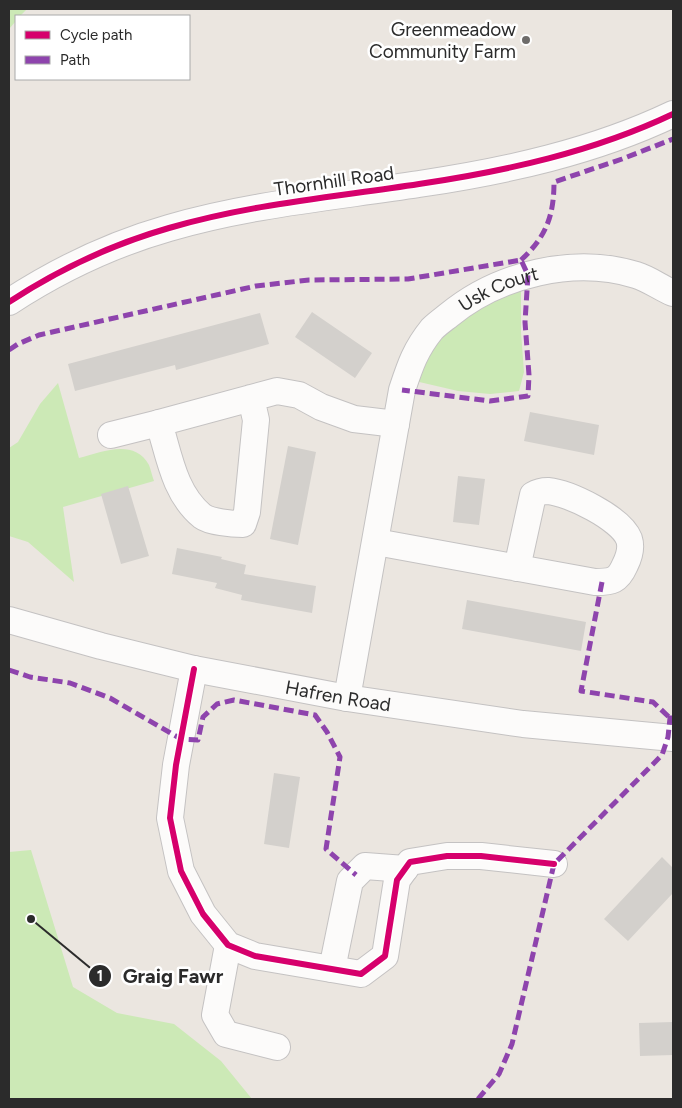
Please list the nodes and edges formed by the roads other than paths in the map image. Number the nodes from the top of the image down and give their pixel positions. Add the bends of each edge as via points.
1 (673, 114) edge
2 (673, 293) edge
3 (9, 302) edge
4 (251, 398) junction
5 (160, 423) junction
6 (396, 424) junction
7 (111, 435) dead end
8 (376, 542) junction
9 (517, 568) junction
10 (9, 620) edge
11 (194, 669) junction
12 (346, 698) junction
13 (673, 738) edge
14 (554, 864) dead end
15 (404, 869) junction
16 (228, 945) junction
17 (332, 969) junction
18 (277, 1047) dead end

1 - 3 street, Thornhill Road via 607,141 548,160 419,184 289,201 170,228 89,258
2 - 6 street, Usk Court via 636,275 606,269 566,268 496,285 462,304 433,328 412,358
4 - 5 street
4 - 5 street via 256,420 243,524 203,517 192,504 176,484
4 - 6 street via 277,391 299,395 354,419
5 - 7 street
6 - 8 street, Usk Court
8 - 9 street
8 - 12 street, Usk Court
9 - 9 street via 608,582 618,578 625,566 631,550 629,538 602,512 567,496 541,491 533,495 529,507
10 - 11 street, Hafren Road
11 - 12 street, Hafren Road
11 - 16 street via 176,765 170,818 181,871 203,914
12 - 13 street, Hafren Road via 523,724
14 - 15 street via 481,856 447,856 410,862
15 - 17 street via 397,880 385,956 361,974
15 - 17 street via 365,866 350,881
16 - 17 street via 255,956
16 - 18 street via 215,1015 226,1034

